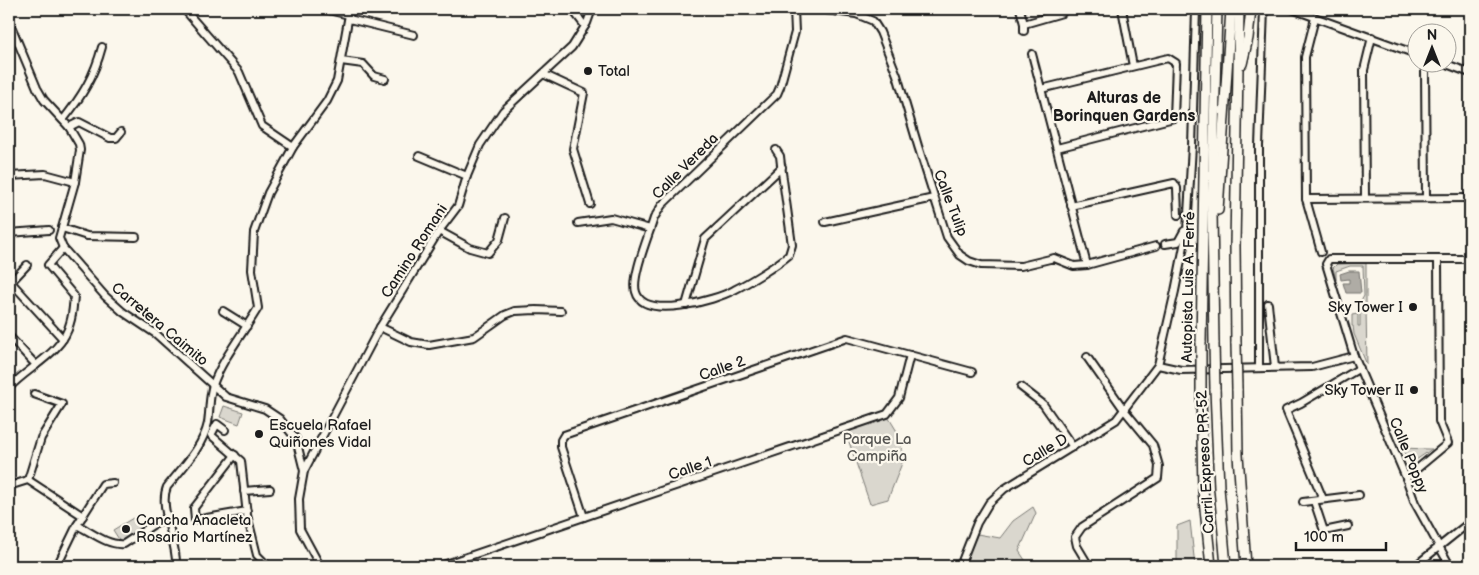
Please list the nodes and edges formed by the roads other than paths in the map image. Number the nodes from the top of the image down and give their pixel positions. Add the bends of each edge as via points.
1 (184, 9) edge
2 (324, 9) edge
3 (574, 9) edge
4 (592, 9) edge
5 (794, 9) edge
6 (818, 9) edge
7 (1020, 9) edge
8 (1122, 9) edge
9 (1196, 9) edge
10 (1207, 9) edge
11 (1217, 9) edge
12 (1231, 9) edge
13 (1239, 9) edge
14 (1251, 9) edge
15 (1264, 9) edge
16 (1292, 9) edge
17 (1062, 13) dead end
18 (349, 14) edge
19 (1315, 18) junction
20 (9, 20) edge
21 (1024, 24) junction
22 (585, 26) junction
23 (1024, 32) dead end
24 (414, 35) dead end
25 (1372, 37) junction
26 (102, 47) dead end
27 (1406, 50) edge
28 (1032, 54) dead end
29 (341, 60) junction
30 (1133, 66) junction
31 (1456, 68) edge
32 (1425, 72) edge
33 (1470, 73) edge
34 (543, 74) junction
35 (385, 79) dead end
36 (1238, 84) junction
37 (1042, 89) junction
38 (63, 120) junction
39 (69, 126) junction
40 (121, 132) dead end
41 (293, 147) junction
42 (1057, 148) junction
43 (776, 150) dead end
44 (419, 156) dead end
45 (782, 167) junction
46 (9, 176) edge
47 (467, 176) junction
48 (75, 182) junction
49 (934, 198) junction
50 (1365, 198) junction
51 (1426, 198) junction
52 (1470, 198) edge
53 (1306, 199) junction
54 (590, 204) dead end
55 (1071, 206) junction
56 (1178, 215) dead end
57 (505, 218) dead end
58 (825, 222) dead end
59 (578, 223) dead end
60 (1187, 226) junction
61 (62, 228) junction
62 (650, 229) junction
63 (49, 230) dead end
64 (439, 231) junction
65 (9, 233) edge
66 (136, 237) dead end
67 (1165, 244) dead end
68 (1156, 246) dead end
69 (63, 248) junction
70 (1321, 252) dead end
71 (1470, 259) edge
72 (1438, 260) junction
73 (1086, 265) junction
74 (27, 266) dead end
75 (1213, 267) junction
76 (686, 304) junction
77 (1268, 304) dead end
78 (223, 311) dead end
79 (561, 311) dead end
80 (247, 326) junction
81 (380, 327) junction
82 (9, 336) edge
83 (63, 339) junction
84 (910, 356) junction
85 (1354, 356) junction
86 (1087, 357) dead end
87 (36, 365) junction
88 (1158, 365) junction
89 (1275, 367) junction
90 (1259, 368) junction
91 (1360, 368) junction
92 (972, 372) dead end
93 (213, 385) junction
94 (1021, 386) dead end
95 (9, 388) edge
96 (34, 394) dead end
97 (1124, 411) junction
98 (225, 430) dead end
99 (1073, 447) junction
100 (235, 455) junction
101 (304, 471) junction
102 (1406, 478) junction
103 (28, 480) junction
104 (113, 483) dead end
105 (9, 486) edge
106 (270, 489) dead end
107 (244, 491) junction
108 (1359, 494) dead end
109 (1323, 498) junction
110 (1314, 501) junction
111 (1303, 502) dead end
112 (247, 512) junction
113 (83, 516) junction
114 (584, 517) junction
115 (167, 518) junction
116 (1470, 522) edge
117 (77, 525) junction
118 (1348, 526) dead end
119 (1242, 532) junction
120 (1440, 546) junction
121 (59, 562) dead end
122 (176, 566) edge
123 (268, 566) edge
124 (320, 566) edge
125 (440, 566) edge
126 (960, 566) edge
127 (1089, 566) edge
128 (1211, 566) edge
129 (1226, 566) edge
130 (1246, 566) edge
131 (1252, 566) edge
132 (1415, 566) edge
133 (1450, 566) edge

1 - 41 street via 239,72 262,126
2 - 18 street
3 - 22 street via 574,14
4 - 22 street, Camino Romani
5 - 62 street, Calle Vereda via 796,32 777,94 662,205
6 - 49 street, Calle Tulip via 856,14 872,21 880,32 897,75
7 - 21 street
8 - 30 street
9 - 60 street
10 - 128 highway, Autopista Luis A. Ferré, bridge via 1201,390 1204,490
11 - 75 highway, Carril Expreso PR-52
12 - 75 highway, Carril Expreso PR-52
13 - 36 highway
14 - 36 highway
15 - 90 street via 1259,146
16 - 19 street
17 - 21 street
18 - 24 street
18 - 29 street
19 - 25 street
19 - 53 street via 1305,57
20 - 38 street via 37,88
21 - 23 street
22 - 34 street, Camino Romani via 572,47
25 - 27 street
25 - 50 street via 1364,70
26 - 38 street via 97,69
28 - 37 street
29 - 35 street via 363,64 374,76
29 - 41 street via 337,81 327,101
30 - 37 street
30 - 42 street via 1168,58 1176,63 1174,118
31 - 33 street
32 - 51 street
34 - 47 street, Camino Romani via 503,111 480,145
34 - 54 street via 584,93 573,148
36 - 119 highway, bridge via 1235,246
37 - 42 street
38 - 39 street
39 - 40 street via 79,122 110,138 116,138
39 - 48 street via 80,150
41 - 80 street via 268,193 254,232 252,270 258,308
42 - 55 street
43 - 45 street, Calle Vereda
44 - 47 street
45 - 76 street via 705,239
45 - 76 street, Calle Vereda via 792,245 789,254 733,290 706,301
46 - 48 street via 45,174
47 - 64 street, Camino Romani via 458,206
48 - 61 street
49 - 58 street
49 - 73 street, Calle Tulip via 948,237 960,255 969,261 981,265 1021,266 1054,258 1074,266
50 - 51 street
50 - 53 street
51 - 52 street
53 - 70 street
55 - 56 street via 1174,183
55 - 73 street
57 - 64 street via 499,240 488,253 470,248
59 - 62 street via 611,218
60 - 67 street via 1178,242
60 - 88 street
61 - 66 street via 87,236
61 - 69 street via 59,238
62 - 76 street, Calle Vereda via 634,282 637,295 646,304 654,306
63 - 65 street
64 - 81 street, Camino Romani
68 - 73 street, Calle Tulip
69 - 83 street via 48,266 74,296 70,324
69 - 93 street, Carretera Caimito via 123,312 156,334
71 - 72 street
72 - 85 street, Calle Poppy via 1329,259 1326,264
72 - 102 street via 1439,421 1448,443
74 - 83 street via 11,282
75 - 129 highway, Carril Expreso PR-52, bridge via 1219,488
77 - 89 street
78 - 80 street
79 - 81 street via 515,311 504,315 474,337 429,345 411,342
80 - 93 street
81 - 101 street, Camino Romani
82 - 87 street
83 - 87 street
84 - 92 street, Calle 2
84 - 114 street, Calle 1 via 899,398 887,414
84 - 114 street, Calle 2 via 847,338 564,435 561,447
85 - 89 street via 1312,367
85 - 91 street, Calle Poppy
86 - 97 street
87 - 95 street
88 - 90 street via 1181,370
88 - 97 street, Calle D
89 - 90 street
91 - 102 street, Calle Poppy
91 - 109 street via 1286,410
93 - 101 street, Carretera Caimito via 226,397 265,409 280,419 296,439
93 - 115 street via 205,432 193,454 164,492
94 - 99 street via 1043,404
96 - 103 street via 62,404 41,438
97 - 99 street, Calle D via 1116,420
97 - 127 street via 1153,444 1159,466 1158,478 1082,527 1075,537
98 - 100 street via 217,424 211,435
99 - 126 street, Calle D via 1004,489 989,503 977,523
100 - 107 street via 241,461
100 - 112 street via 194,508 194,520
101 - 124 street, Carretera Caimito via 299,499 300,529
102 - 120 street, Calle Poppy via 1415,504
103 - 105 street
103 - 113 street
104 - 113 street via 103,484
106 - 107 street
107 - 112 street
108 - 109 street
109 - 110 street
110 - 111 street
110 - 118 street via 1324,531
112 - 123 street via 256,555
113 - 117 street
114 - 125 street, Calle 1
115 - 117 street via 121,545
115 - 122 street
116 - 120 street
117 - 121 street
119 - 130 highway
119 - 131 highway
120 - 132 street
120 - 133 street, Calle Poppy

